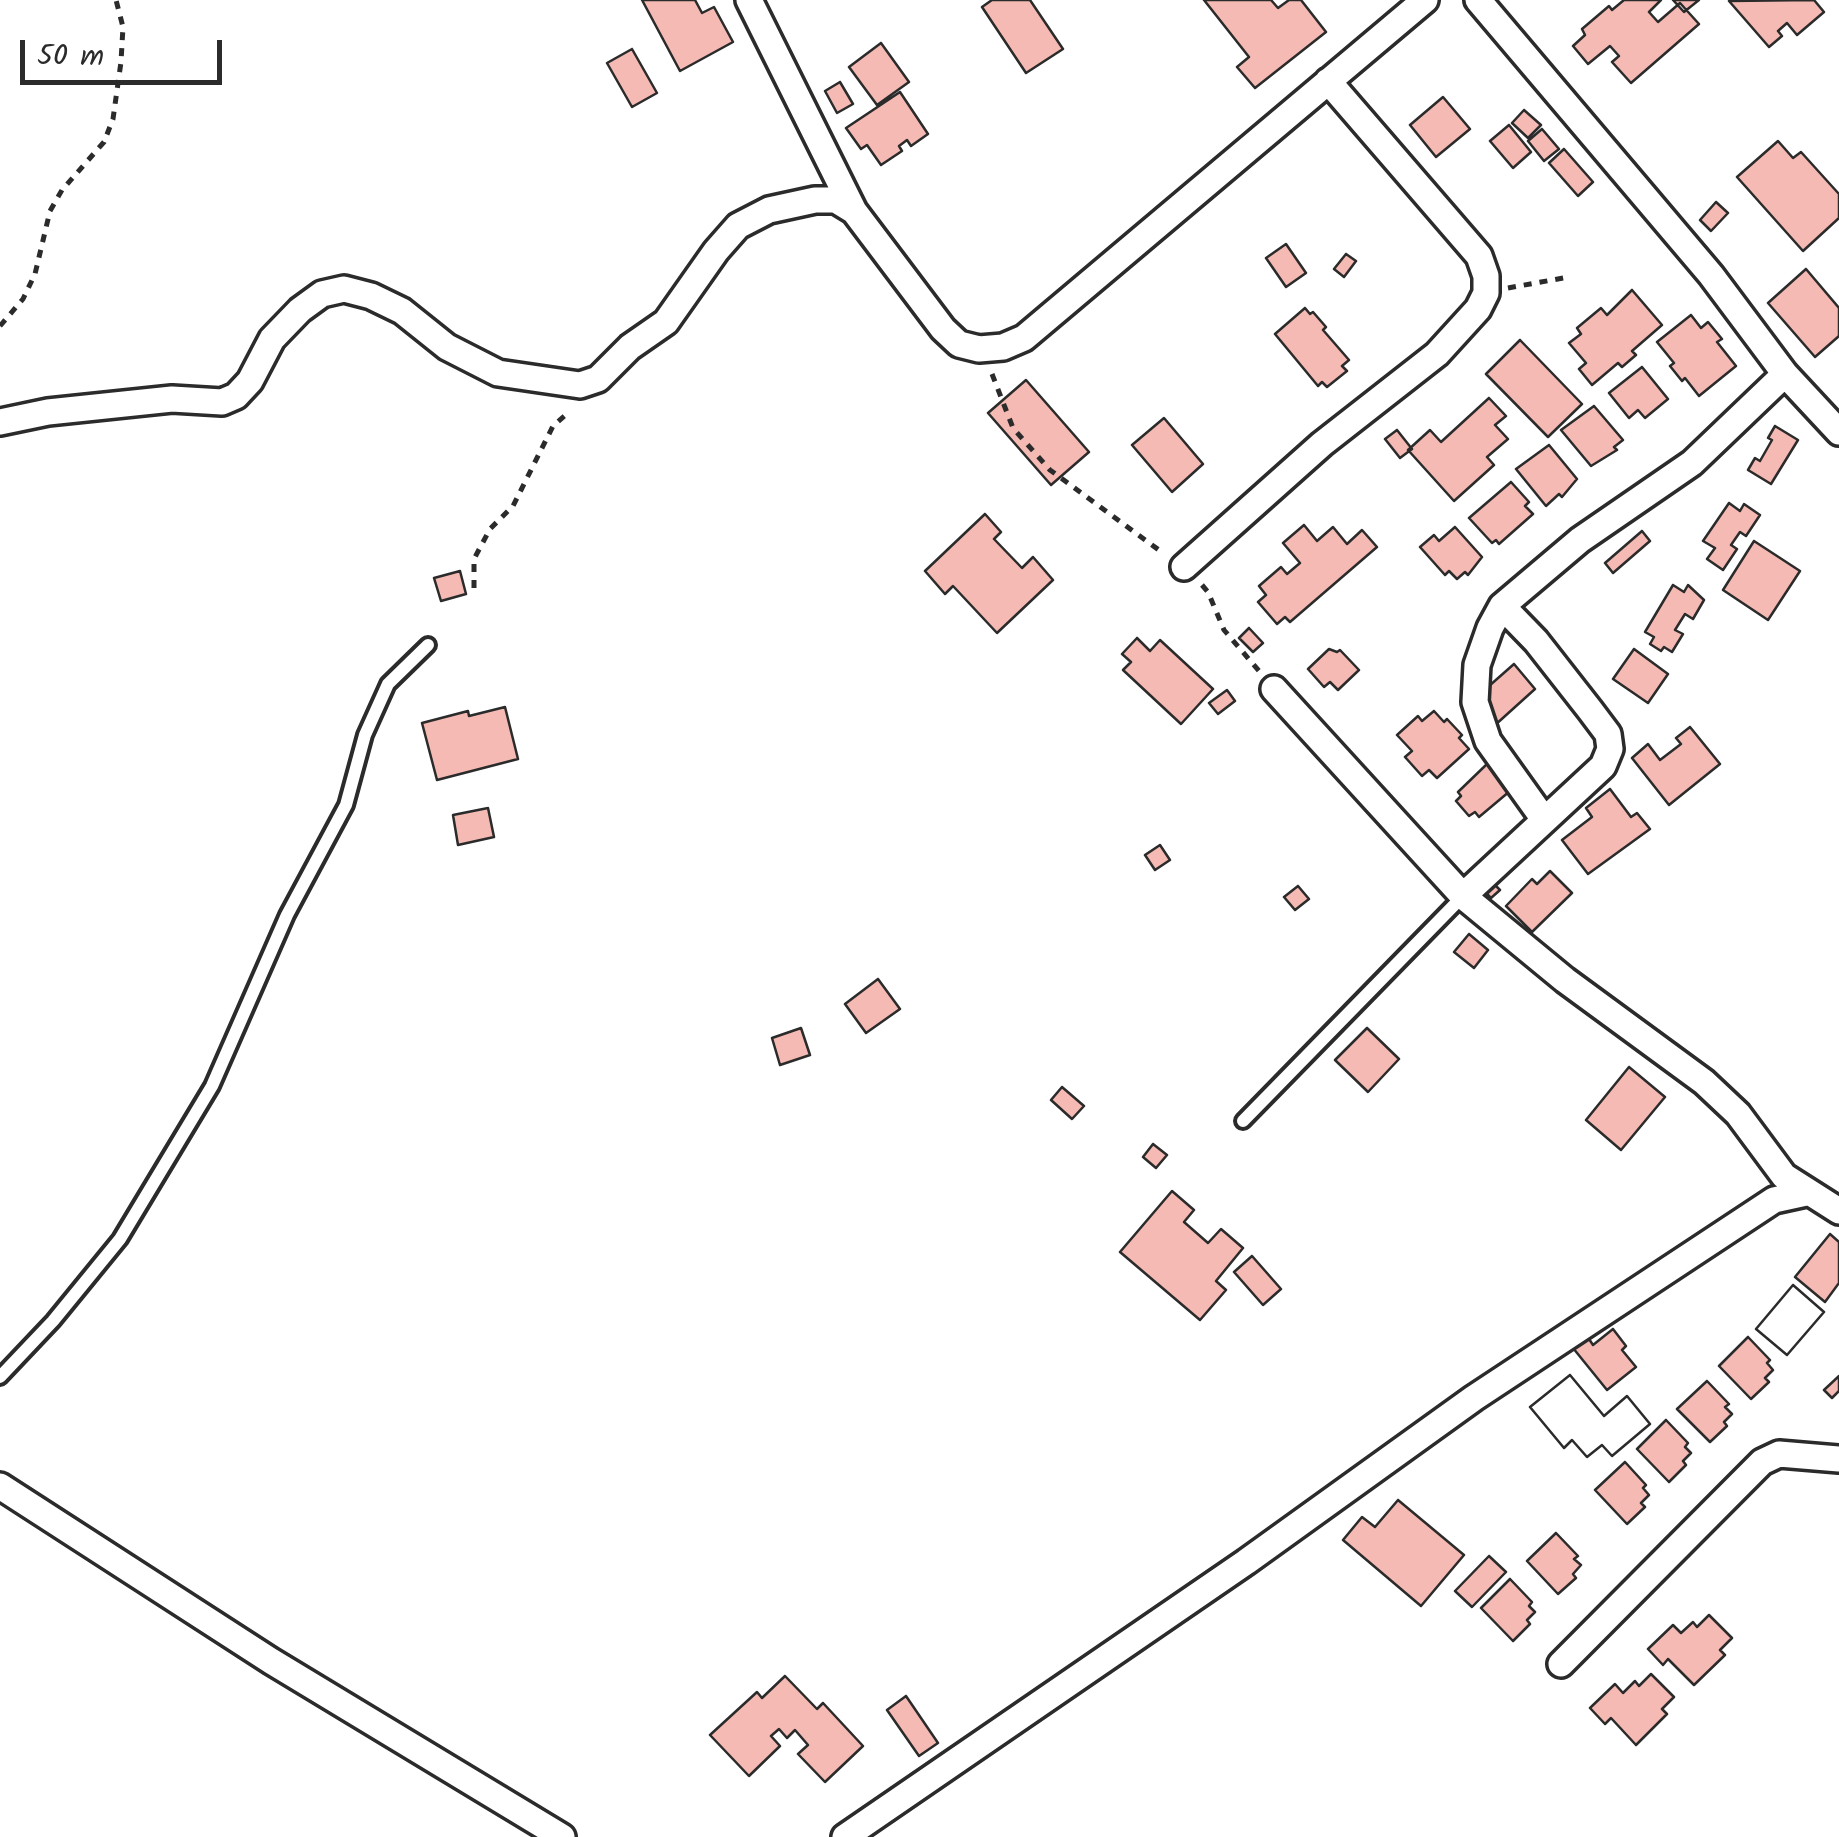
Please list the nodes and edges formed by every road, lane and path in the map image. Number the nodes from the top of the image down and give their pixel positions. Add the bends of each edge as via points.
1 (116, 0) edge
2 (749, 0) edge
3 (1425, 0) edge
4 (1478, 0) edge
5 (1328, 80) junction
6 (854, 212) junction
7 (1569, 277) dead end
8 (1486, 292) junction
9 (0, 326) edge
10 (980, 349) junction
11 (1785, 374) junction
12 (598, 378) junction
13 (0, 422) edge
14 (1839, 432) edge
15 (1184, 566) junction
16 (474, 588) dead end
17 (1502, 606) junction
18 (428, 645) dead end
19 (1274, 689) joint
20 (1543, 818) junction
21 (1463, 896) junction
22 (1242, 1121) dead end
23 (1806, 1192) junction
24 (1839, 1211) edge
25 (0, 1378) edge
26 (1839, 1459) edge
27 (0, 1486) edge
28 (1562, 1664) dead end
29 (562, 1837) edge
30 (845, 1837) edge

1 - 9 path via 122,62 113,119 104,142 50,211 35,274
2 - 6 street
3 - 5 street
4 - 11 street via 1711,275
5 - 8 street via 1479,256
5 - 10 street via 1024,338
6 - 10 street via 943,329 959,344
6 - 12 street via 836,200 814,200 769,210 738,226 666,322
7 - 8 path
8 - 15 street via 1437,354
10 - 15 path via 1013,428 1050,470
11 - 14 street
11 - 17 street via 1692,463 1580,540
12 - 13 street via 560,385 498,372 447,348 402,311 344,290 322,294 300,310 272,338 250,381 222,402 172,399
12 - 16 path via 553,426 513,506 490,530 474,559
15 - 19 path via 1208,592 1224,630
17 - 20 street via 1477,665 1475,702 1488,741
17 - 20 street via 1608,734 1603,766
18 - 25 lane via 388,684 346,804 286,914 212,1086 120,1239
19 - 21 street
20 - 21 street
21 - 22 lane
21 - 23 street via 1704,1082 1738,1114 1784,1176
23 - 24 street
23 - 30 street via 1774,1200 1474,1398
26 - 28 street via 1779,1454 1762,1462
27 - 29 street

